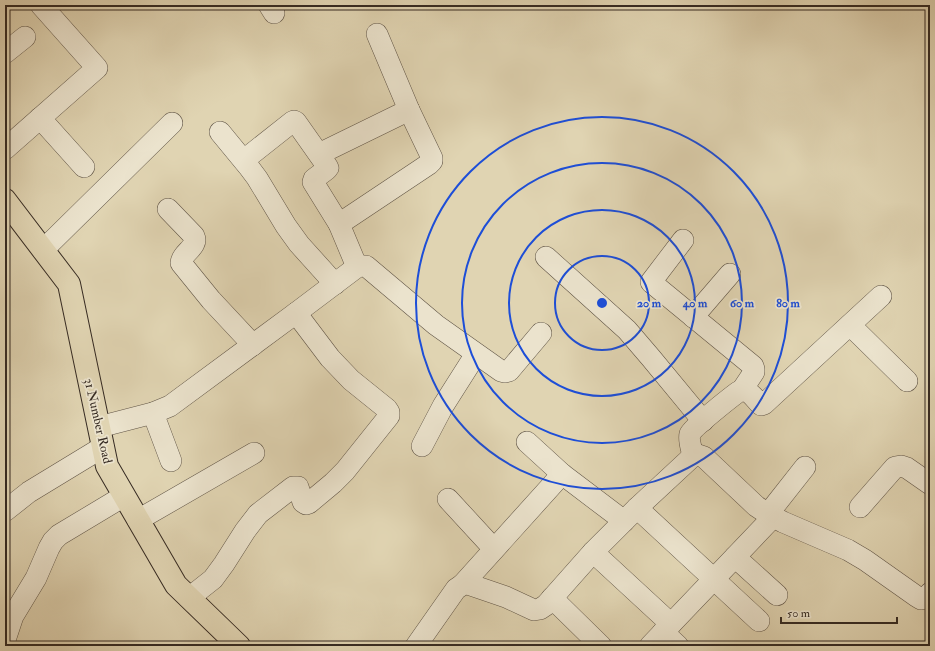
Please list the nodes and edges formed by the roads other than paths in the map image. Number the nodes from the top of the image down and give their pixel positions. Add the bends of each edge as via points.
1 (41, 5) edge
2 (377, 34) dead end
3 (25, 37) dead end
4 (5, 53) edge
5 (409, 110) junction
6 (40, 118) junction
7 (172, 123) dead end
8 (220, 132) dead end
9 (5, 149) edge
10 (318, 154) junction
11 (244, 160) junction
12 (84, 167) dead end
13 (5, 200) edge
14 (168, 209) dead end
15 (339, 224) junction
16 (683, 240) dead end
17 (43, 250) junction
18 (546, 257) dead end
19 (357, 267) junction
20 (730, 274) dead end
21 (335, 284) junction
22 (881, 296) dead end
23 (296, 313) junction
24 (693, 317) junction
25 (850, 325) junction
26 (541, 333) dead end
27 (253, 345) junction
28 (476, 354) junction
29 (907, 381) dead end
30 (742, 390) junction
31 (153, 413) junction
32 (703, 421) junction
33 (101, 437) junction
34 (527, 442) dead end
35 (422, 446) dead end
36 (254, 453) dead end
37 (692, 456) junction
38 (170, 461) dead end
39 (805, 467) dead end
40 (562, 474) junction
41 (930, 484) edge
42 (124, 496) junction
43 (448, 499) dead end
44 (860, 507) dead end
45 (5, 511) edge
46 (631, 514) junction
47 (770, 516) junction
48 (138, 520) junction
49 (494, 549) junction
50 (593, 552) junction
51 (735, 557) junction
52 (714, 579) junction
53 (462, 585) junction
54 (930, 593) edge
55 (778, 595) dead end
56 (190, 598) junction
57 (552, 598) junction
58 (759, 621) dead end
59 (666, 637) edge
60 (5, 640) edge
61 (239, 646) edge
62 (416, 646) edge
63 (601, 646) edge

1 - 6 street via 97,68
2 - 5 street
3 - 4 street
5 - 10 street
5 - 15 street via 432,162
6 - 9 street
6 - 12 street
7 - 17 street
8 - 11 street
10 - 11 street via 294,121
10 - 15 street via 328,168 313,182
11 - 21 street via 286,226
13 - 17 main road, 31 Number Road
14 - 27 street via 196,239 181,263
15 - 19 street
16 - 24 street via 652,283
17 - 33 main road, 31 Number Road via 69,284
18 - 32 street via 627,330
19 - 21 street
19 - 28 street via 366,266 436,325
20 - 24 street
21 - 23 street
22 - 25 street
23 - 27 street
23 - 56 street via 330,358 351,380 387,409 389,416 345,471 309,503 303,502 298,487 295,486 258,514 213,579
24 - 30 street via 753,366 754,372
25 - 29 street
25 - 30 street via 764,404 761,405 746,390
26 - 28 street via 509,371 502,371
27 - 31 street via 170,406
28 - 35 street via 442,406
30 - 32 street
31 - 33 street
31 - 38 street
32 - 37 street via 690,434
33 - 42 main road, 31 Number Road via 107,466
33 - 45 street
34 - 40 street
36 - 48 street
37 - 46 street
37 - 47 street via 704,457
39 - 47 street
40 - 46 street
40 - 49 street
41 - 44 street via 901,466 895,468
42 - 48 main road, 31 Number Road
42 - 60 street via 53,541 34,582 13,616
43 - 49 street
46 - 50 street
46 - 52 street
47 - 51 street
47 - 54 street via 848,550 921,599
48 - 56 main road, 31 Number Road via 176,585
49 - 53 street
50 - 57 street
50 - 59 street
51 - 52 street
51 - 55 street
52 - 58 street
52 - 59 street
53 - 57 street via 468,584 506,597 534,610 546,605
53 - 62 street via 456,588
56 - 61 main road, 31 Number Road
57 - 63 street

